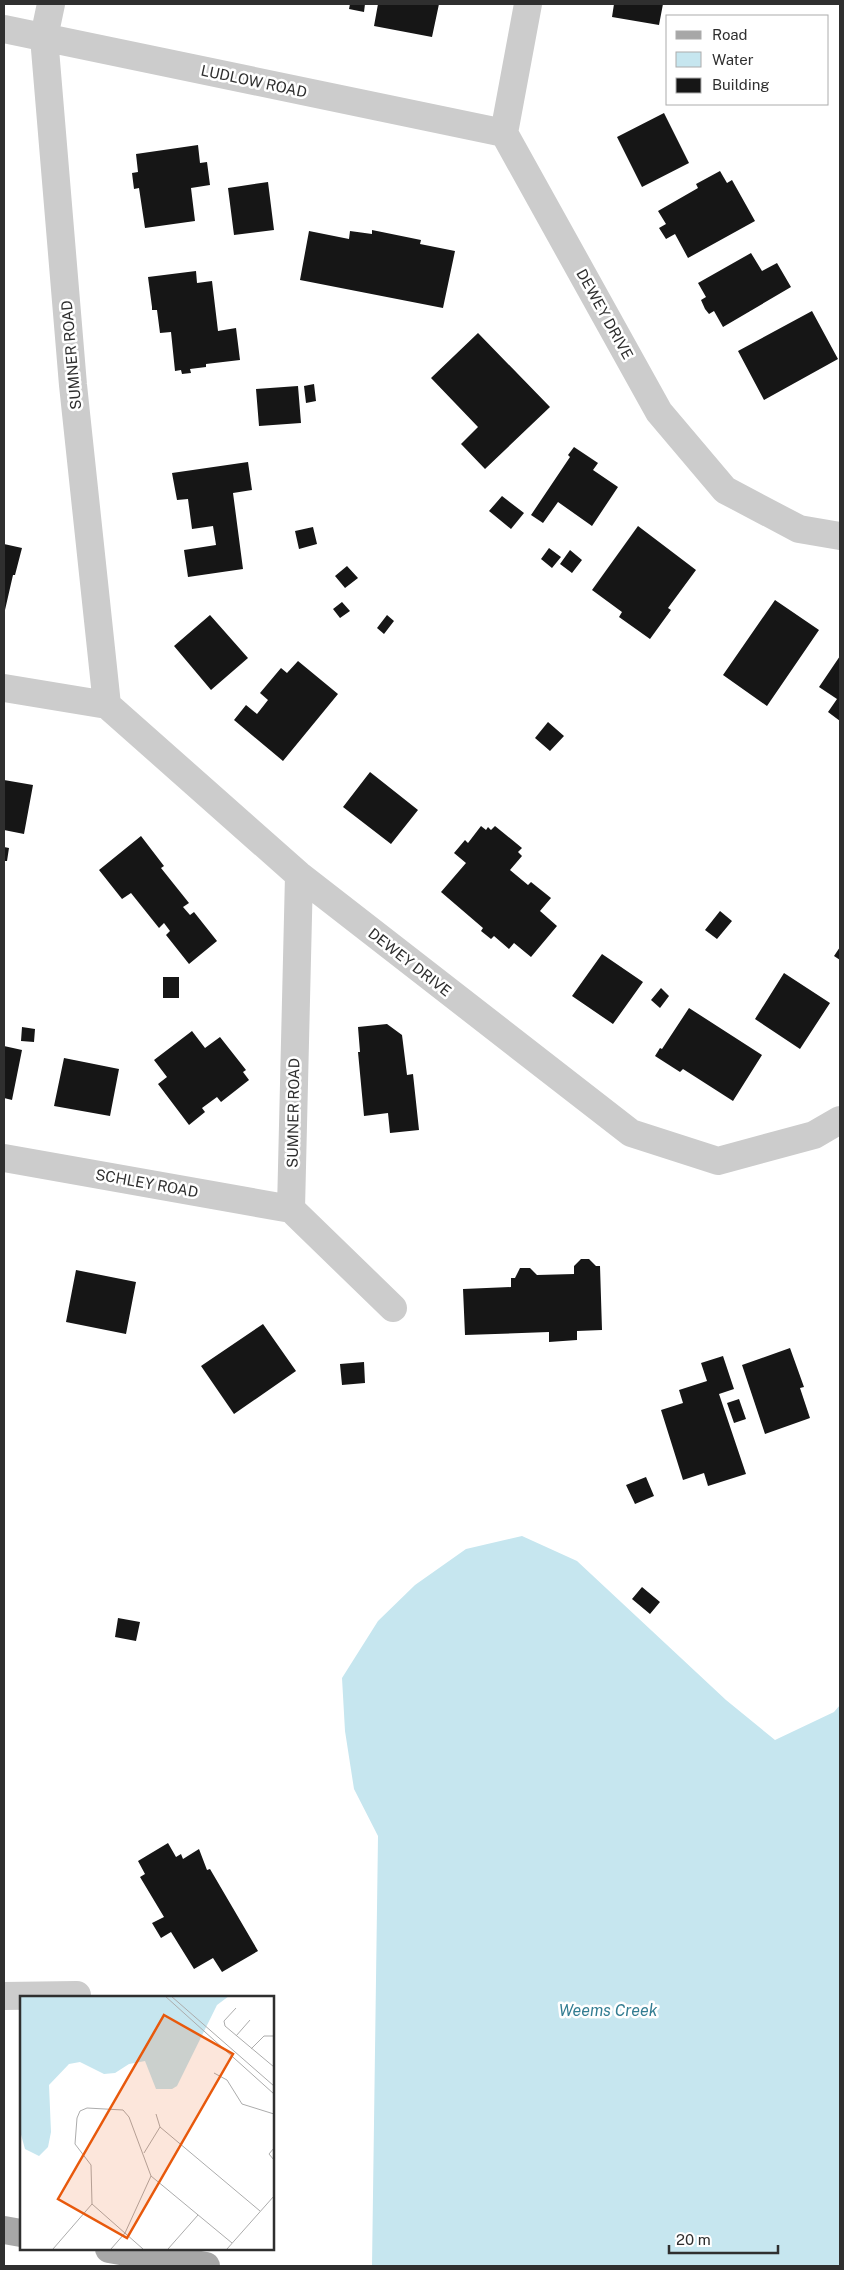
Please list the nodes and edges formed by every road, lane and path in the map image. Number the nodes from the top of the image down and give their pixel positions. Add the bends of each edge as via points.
1 (50, 4) edge
2 (528, 4) edge
3 (4, 29) edge
4 (44, 37) junction
5 (504, 133) junction
6 (840, 536) edge
7 (4, 688) edge
8 (107, 705) junction
9 (299, 875) junction
10 (840, 1120) edge
11 (4, 1158) edge
12 (291, 1209) junction
13 (393, 1308) dead end
14 (77, 1995) dead end
15 (4, 1996) edge
16 (4, 2230) edge
17 (20, 2233) edge
18 (115, 2250) edge
19 (206, 2266) edge

1 - 4 street, SUMNER ROAD
2 - 5 street
3 - 4 street, LUDLOW ROAD
4 - 5 street, LUDLOW ROAD
4 - 8 street, SUMNER ROAD via 73,385
5 - 6 street, DEWEY DRIVE via 659,412 725,490 799,529
7 - 8 street
8 - 9 street, DEWEY DRIVE
9 - 10 street, DEWEY DRIVE via 631,1133 718,1161 814,1135
9 - 12 street, SUMNER ROAD
11 - 12 street, SCHLEY ROAD
12 - 13 street
14 - 15 street
16 - 17 main road
18 - 19 main road

